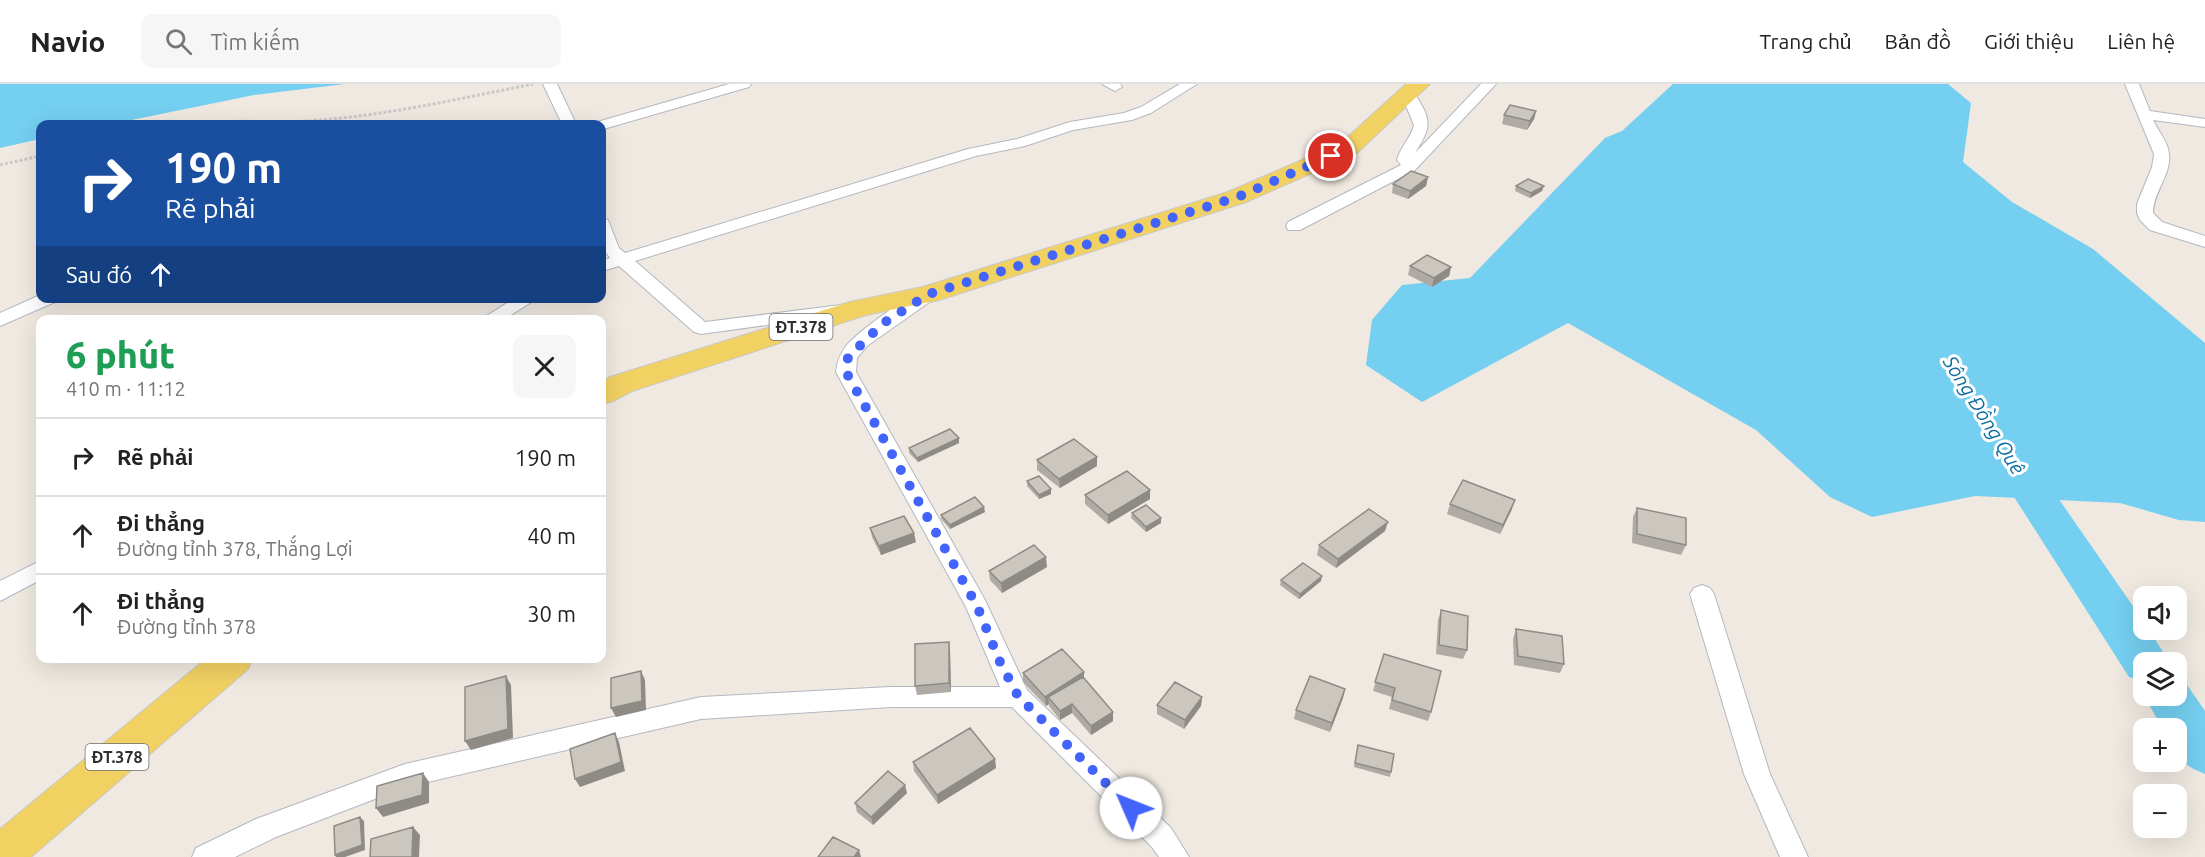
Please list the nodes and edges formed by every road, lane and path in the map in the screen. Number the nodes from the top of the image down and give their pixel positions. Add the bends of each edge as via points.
1 (533, 84) edge
2 (550, 84) edge
3 (744, 84) edge
4 (1190, 84) edge
5 (1489, 84) edge
6 (2132, 84) edge
7 (1414, 89) edge
8 (2144, 114) junction
9 (316, 120) edge
10 (568, 120) edge
11 (2205, 123) edge
12 (606, 124) edge
13 (36, 157) edge
14 (0, 165) edge
15 (1410, 166) junction
16 (1294, 226) dead end
17 (606, 236) edge
18 (2205, 242) edge
19 (622, 260) junction
20 (606, 265) edge
21 (929, 294) junction
22 (38, 303) edge
23 (520, 303) edge
24 (860, 308) junction
25 (498, 315) edge
26 (0, 320) edge
27 (606, 392) edge
28 (36, 572) edge
29 (0, 592) edge
30 (1702, 594) dead end
31 (228, 663) edge
32 (1018, 696) junction
33 (0, 856) edge
34 (206, 857) edge
35 (1175, 857) edge
36 (1794, 857) edge

1 - 9 path via 392,112
2 - 10 street
3 - 12 street
4 - 19 street via 1127,117 1070,126 1020,143 973,152
5 - 15 street
6 - 8 street
7 - 15 street via 1422,130 1406,155
7 - 21 main road, ĐT.378 via 1349,148 1238,197
8 - 11 street
8 - 18 street via 2162,159 2145,203 2145,218 2156,226
13 - 14 path
15 - 16 street
17 - 19 street via 611,250
19 - 20 street
19 - 24 street via 701,328
21 - 24 main road, ĐT.378
21 - 32 street via 882,324 848,357 846,372 977,606
22 - 26 street
23 - 25 street
24 - 27 main road, ĐT.378
28 - 29 street
30 - 36 street via 1757,774
31 - 33 main road, ĐT.378
32 - 34 street via 833,699 701,708 405,776 266,828
32 - 35 street via 1161,837

